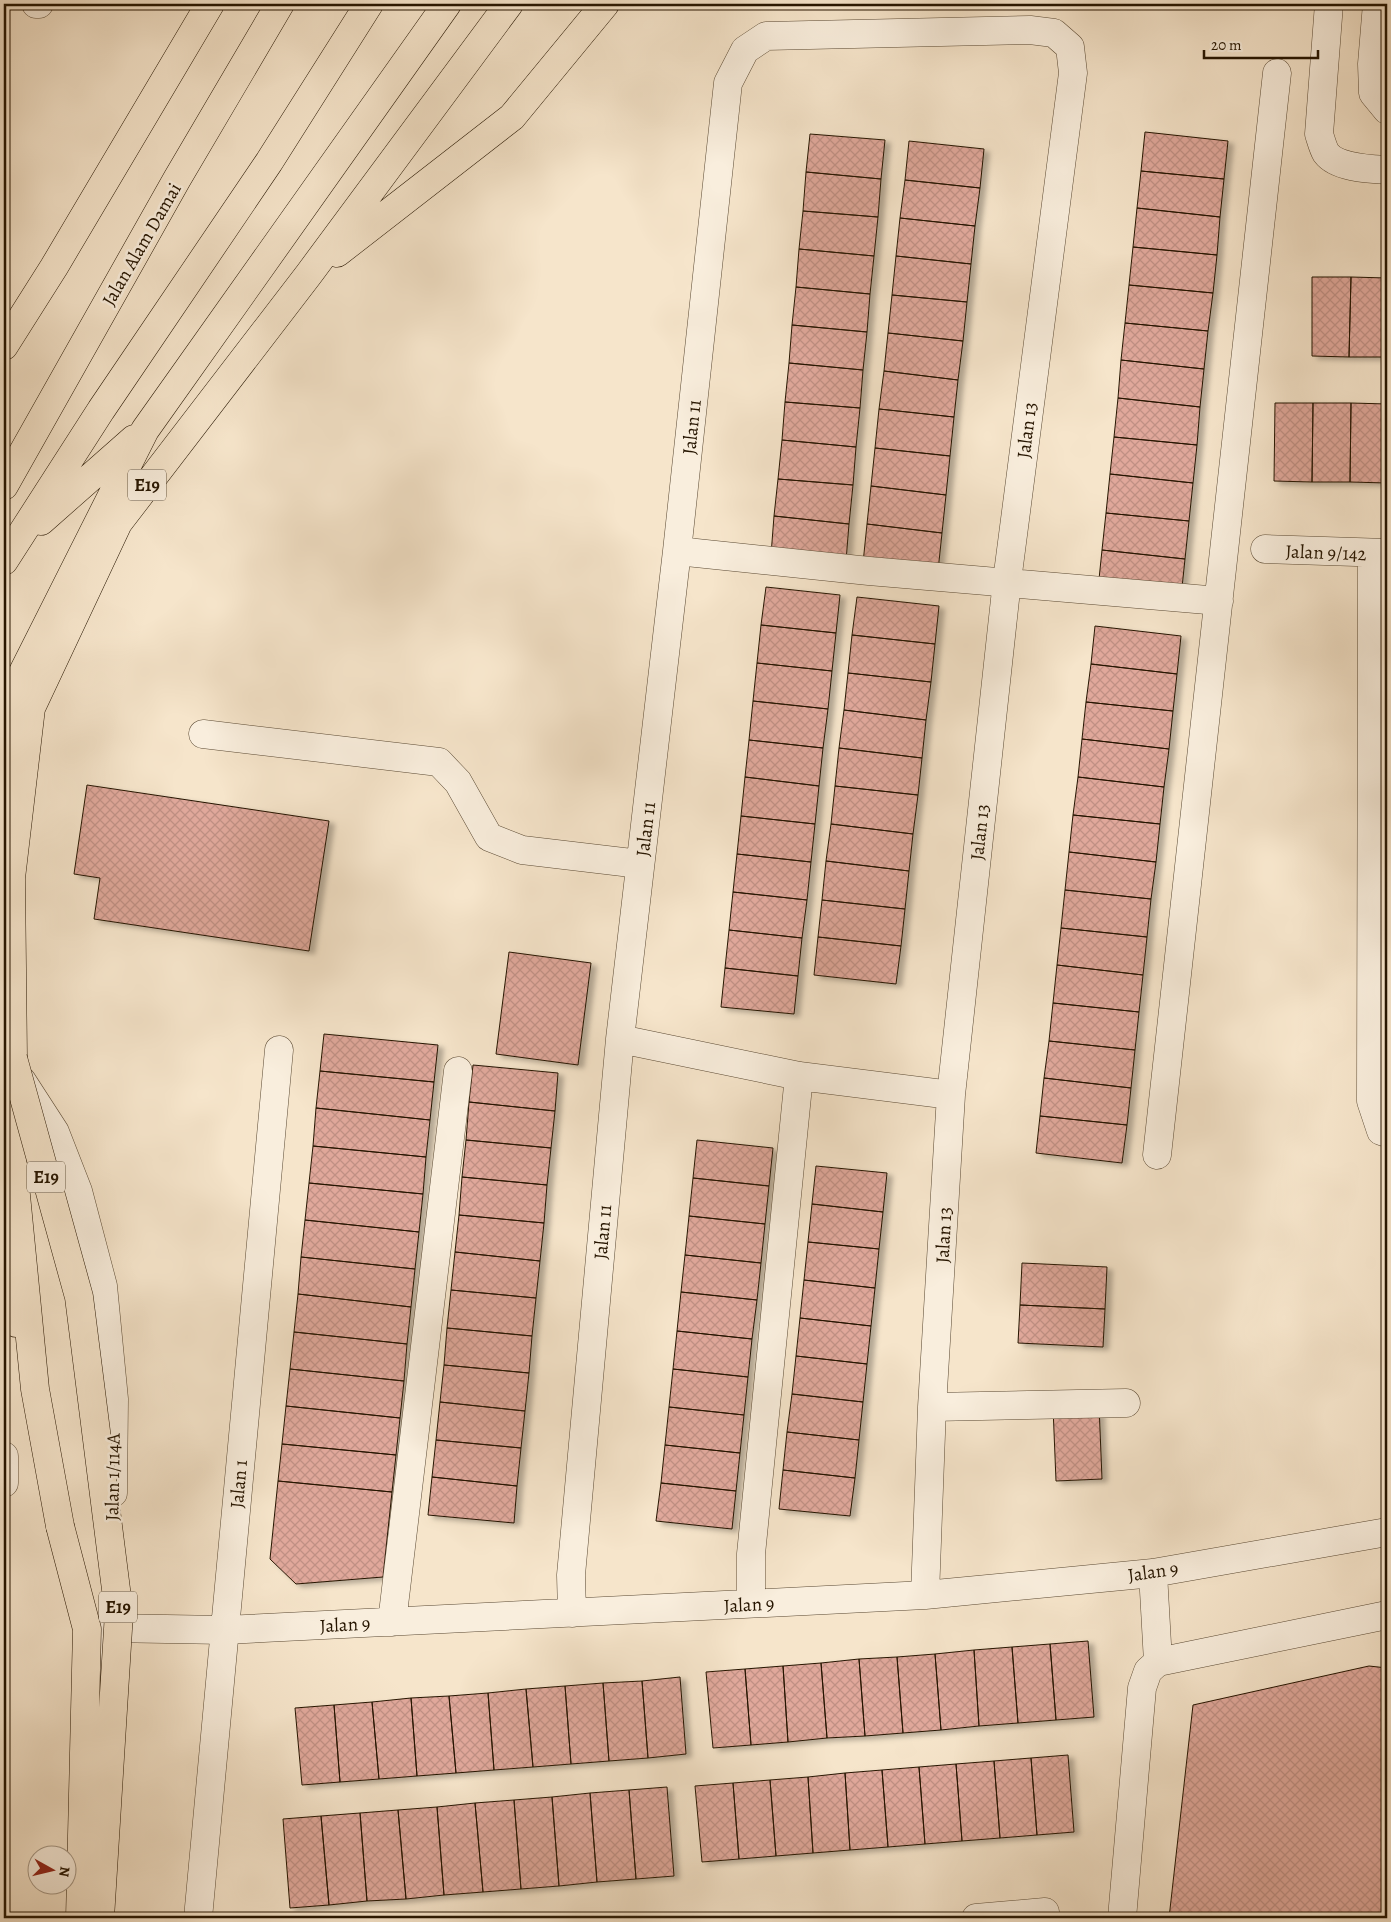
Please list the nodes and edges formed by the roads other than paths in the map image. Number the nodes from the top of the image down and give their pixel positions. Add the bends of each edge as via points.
1 (210, 4) edge
2 (280, 4) edge
3 (369, 4) edge
4 (447, 4) edge
5 (510, 4) edge
6 (605, 4) edge
7 (1329, 4) edge
8 (1377, 4) edge
9 (745, 50) joint
10 (1276, 72) dead end
11 (1387, 110) edge
12 (1387, 170) edge
13 (309, 274) junction
14 (4, 346) edge
15 (145, 430) junction
16 (4, 486) edge
17 (1265, 549) dead end
18 (677, 551) junction
19 (4, 553) edge
20 (1380, 554) edge
21 (4, 562) edge
22 (1007, 582) junction
23 (1220, 600) junction
24 (204, 734) dead end
25 (4, 758) edge
26 (640, 864) junction
27 (620, 1039) junction
28 (279, 1050) dead end
29 (6, 1058) edge
30 (458, 1071) dead end
31 (800, 1076) junction
32 (951, 1095) junction
33 (1387, 1133) edge
34 (1157, 1155) dead end
35 (4, 1281) edge
36 (35, 1389) junction
37 (1126, 1403) dead end
38 (932, 1407) junction
39 (4, 1456) edge
40 (4, 1483) edge
41 (1387, 1532) edge
42 (1348, 1538) junction
43 (1387, 1549) edge
44 (1153, 1573) junction
45 (925, 1595) junction
46 (751, 1604) junction
47 (572, 1613) junction
48 (1387, 1615) edge
49 (392, 1622) junction
50 (107, 1628) junction
51 (225, 1630) junction
52 (1158, 1662) junction
53 (1045, 1912) dead end
54 (76, 1918) edge
55 (80, 1918) edge
56 (100, 1918) edge
57 (198, 1918) edge
58 (976, 1918) edge
59 (1122, 1918) edge

1 - 14 main road
2 - 16 main road, Jalan Alam Damai
3 - 21 main road via 269,162 101,410
4 - 15 main road, E19
5 - 13 main road, E19
6 - 13 main road via 512,117
7 - 12 street via 1319,134 1327,154 1342,163
8 - 11 street via 1373,93
9 - 18 street, Jalan 11 via 728,83
9 - 22 street, Jalan 13 via 766,36 1030,30 1054,33 1070,47 1073,73
10 - 23 street
13 - 29 main road, E19 via 118,523 31,708 11,878
15 - 19 main road
15 - 25 main road, E19 via 13,692
17 - 20 street, Jalan 9/142
18 - 22 street
18 - 26 street, Jalan 11
20 - 33 street via 1371,1101 1381,1131
22 - 23 street
22 - 32 street, Jalan 13
23 - 34 street
24 - 26 street via 438,762 458,782 490,837 522,850
26 - 27 street, Jalan 11
27 - 31 street
27 - 47 street, Jalan 11 via 571,1575
28 - 51 street, Jalan 1
29 - 36 main road, E19
29 - 50 street, Jalan 1/114A via 55,1132 78,1192 103,1286 114,1399
29 - 56 main road, E19, bridge via 79,1297 119,1613
30 - 49 street
31 - 32 street
31 - 46 street via 751,1554
32 - 38 street, Jalan 13
35 - 36 main road
36 - 55 main road, E19, bridge via 60,1526 87,1629
37 - 38 street
38 - 45 street, Jalan 13
39 - 40 street
41 - 42 street, Jalan 9
42 - 43 street
42 - 44 street, Jalan 9
44 - 45 street, Jalan 9
44 - 52 street
45 - 46 street, Jalan 9
46 - 47 street, Jalan 9
47 - 49 street, Jalan 9
48 - 52 street
49 - 51 street, Jalan 9
50 - 51 street, Jalan 9
50 - 54 street, Jalan 1/114A
51 - 57 street, Jalan 1
52 - 59 street via 1148,1671 1142,1688
53 - 58 street

